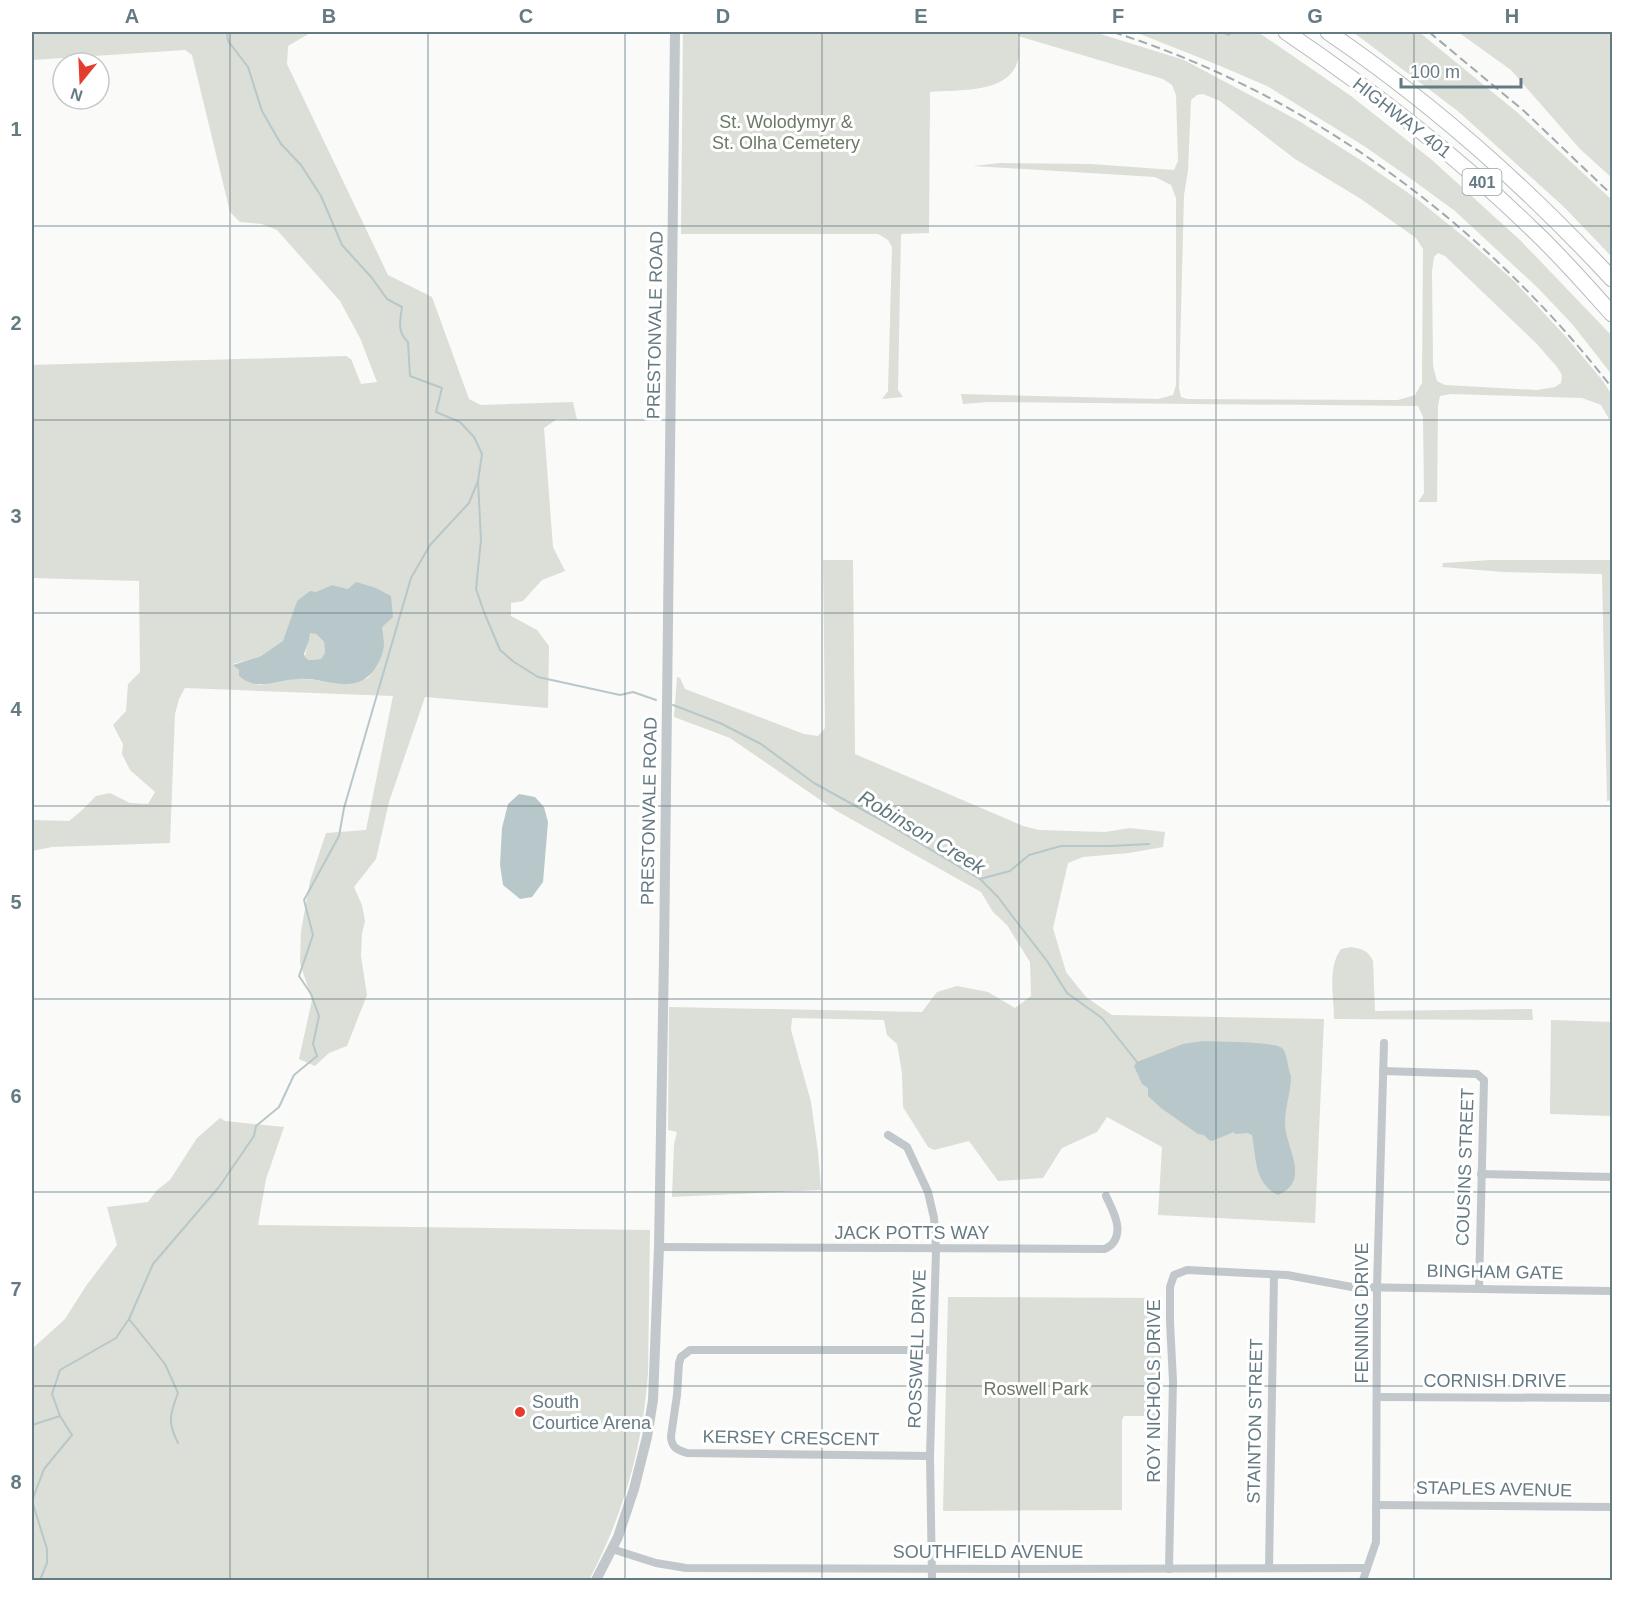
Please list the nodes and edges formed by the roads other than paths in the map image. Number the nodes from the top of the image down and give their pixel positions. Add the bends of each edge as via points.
1 (675, 32) edge
2 (1286, 32) edge
3 (1328, 32) edge
4 (1612, 279) edge
5 (1612, 314) edge
6 (1384, 1043) dead end
7 (1383, 1071) junction
8 (888, 1135) dead end
9 (1481, 1174) junction
10 (1612, 1177) edge
11 (1106, 1196) dead end
12 (659, 1247) junction
13 (936, 1250) junction
14 (1274, 1275) junction
15 (1377, 1287) junction
16 (1479, 1288) junction
17 (1612, 1291) edge
18 (933, 1350) junction
19 (1378, 1397) junction
20 (1612, 1398) edge
21 (930, 1456) junction
22 (1376, 1505) junction
23 (1612, 1507) edge
24 (612, 1549) junction
25 (932, 1568) junction
26 (1269, 1568) junction
27 (1367, 1568) junction
28 (1169, 1569) junction
29 (596, 1581) edge
30 (932, 1581) edge
31 (1363, 1581) edge

1 - 12 street, PRESTONVALE ROAD
2 - 5 highway, HIGHWAY 401 / 401 via 1408,120 1481,181 1532,228
3 - 4 highway, HIGHWAY 401 / 401 via 1423,102 1491,160
6 - 7 street, FENNING DRIVE
7 - 9 street, COUSINS STREET via 1477,1074 1484,1080
7 - 15 street, FENNING DRIVE
8 - 13 street, ROSSWELL DRIVE via 907,1147 928,1192
9 - 10 street
9 - 16 street, COUSINS STREET
11 - 13 street, JACK POTTS WAY via 1117,1232 1114,1243 1105,1250
12 - 13 street, JACK POTTS WAY
12 - 24 street, PRESTONVALE ROAD via 649,1428 634,1489
13 - 18 street, ROSSWELL DRIVE
14 - 15 street, ROY NICHOLS DRIVE
14 - 26 street, STAINTON STREET
14 - 28 street, ROY NICHOLS DRIVE via 1187,1270 1174,1275 1171,1281
15 - 16 street, BINGHAM GATE
15 - 19 street, FENNING DRIVE
16 - 17 street, BINGHAM GATE
18 - 21 street, ROSSWELL DRIVE
18 - 21 street, KERSEY CRESCENT via 690,1350 679,1363 671,1436 674,1447 687,1453
19 - 20 street, CORNISH DRIVE
19 - 22 street, FENNING DRIVE
21 - 25 street, ROSSWELL DRIVE
22 - 23 street, STAPLES AVENUE
22 - 27 street, FENNING DRIVE via 1376,1542
24 - 25 street, SOUTHFIELD AVENUE via 686,1568
24 - 29 street, PRESTONVALE ROAD
25 - 28 street, SOUTHFIELD AVENUE
25 - 30 street, ROSSWELL DRIVE
26 - 27 street, SOUTHFIELD AVENUE
26 - 28 street, SOUTHFIELD AVENUE
27 - 31 street, FENNING DRIVE

